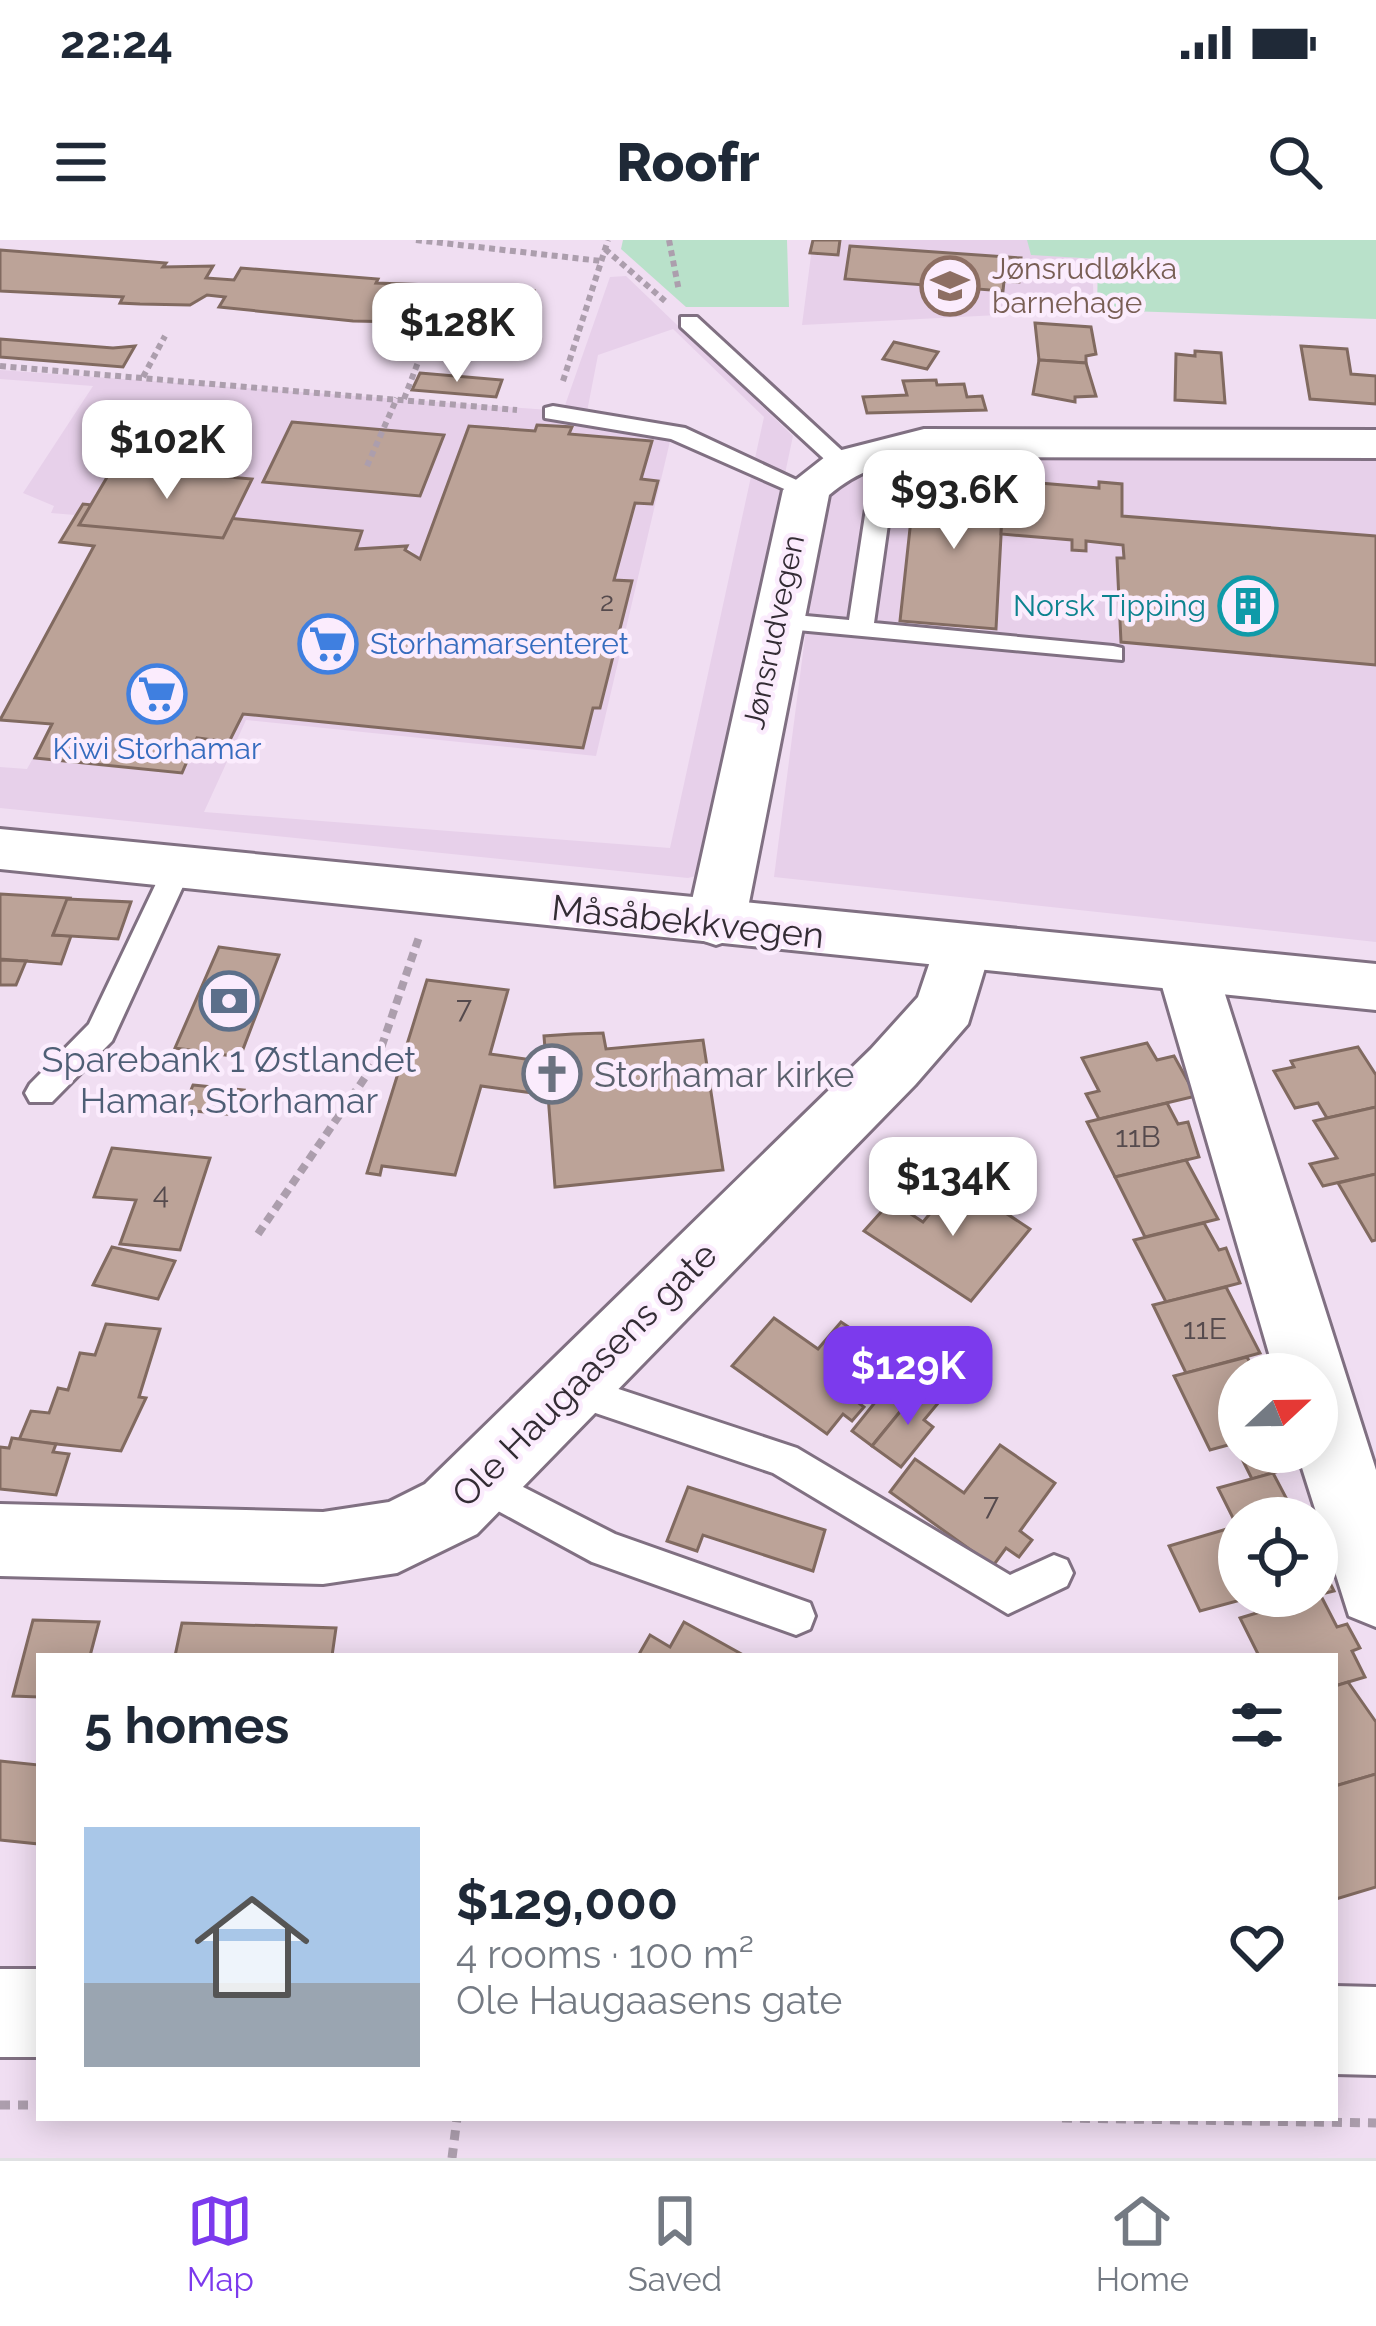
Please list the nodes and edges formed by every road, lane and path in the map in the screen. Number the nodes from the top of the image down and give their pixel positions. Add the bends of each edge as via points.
1 (416, 240) edge
2 (608, 240) edge
3 (669, 240) edge
4 (605, 249) junction
5 (601, 261) junction
6 (689, 322) junction
7 (165, 336) dead end
8 (420, 357) dead end
9 (0, 366) edge
10 (143, 377) junction
11 (401, 398) junction
12 (553, 413) junction
13 (1376, 444) edge
14 (367, 466) dead end
15 (843, 481) junction
16 (774, 621) junction
17 (860, 629) junction
18 (1113, 654) dead end
19 (0, 849) edge
20 (178, 869) junction
21 (427, 895) junction
22 (716, 923) junction
23 (961, 948) junction
24 (1186, 969) junction
25 (1376, 987) edge
26 (41, 1093) dead end
27 (258, 1234) dead end
28 (1304, 1353) edge
29 (571, 1389) junction
30 (1338, 1465) edge
31 (478, 1481) junction
32 (0, 1540) edge
33 (1054, 1573) dead end
34 (1376, 1590) edge
35 (796, 1616) dead end
36 (0, 2013) edge
37 (36, 2013) edge
38 (1338, 2030) edge
39 (1376, 2031) edge
40 (0, 2105) edge
41 (36, 2105) edge
42 (457, 2121) edge
43 (1250, 2121) edge
44 (1376, 2123) edge
45 (452, 2158) edge

1 - 5 path
2 - 4 path
3 - 6 path
4 - 5 path
4 - 6 path
5 - 12 path
6 - 15 lane
7 - 10 path
8 - 11 path
9 - 10 path
10 - 11 path
11 - 12 path
11 - 14 path
12 - 15 lane via 677,433
13 - 15 street via 924,443
15 - 16 street, Jønsrudvegen
15 - 17 lane
16 - 17 lane
16 - 22 street, Jønsrudvegen
17 - 18 lane
19 - 20 street, Måsåbekkvegen
20 - 21 street, Måsåbekkvegen
20 - 26 lane via 101,1032
21 - 22 street, Måsåbekkvegen
21 - 27 path via 412,966 377,1060
22 - 23 street, Måsåbekkvegen
23 - 24 street, Måsåbekkvegen
23 - 29 street, Ole Haugaasens gate via 946,1007
24 - 25 street, Måsåbekkvegen
24 - 28 street
29 - 31 street, Ole Haugaasens gate
29 - 33 lane via 784,1460 1009,1594
30 - 34 street
31 - 32 street, Ole Haugaasens gate via 451,1509 397,1537 323,1548
31 - 35 lane via 605,1549
36 - 37 street
38 - 39 street
40 - 41 path
42 - 45 path
43 - 44 path

